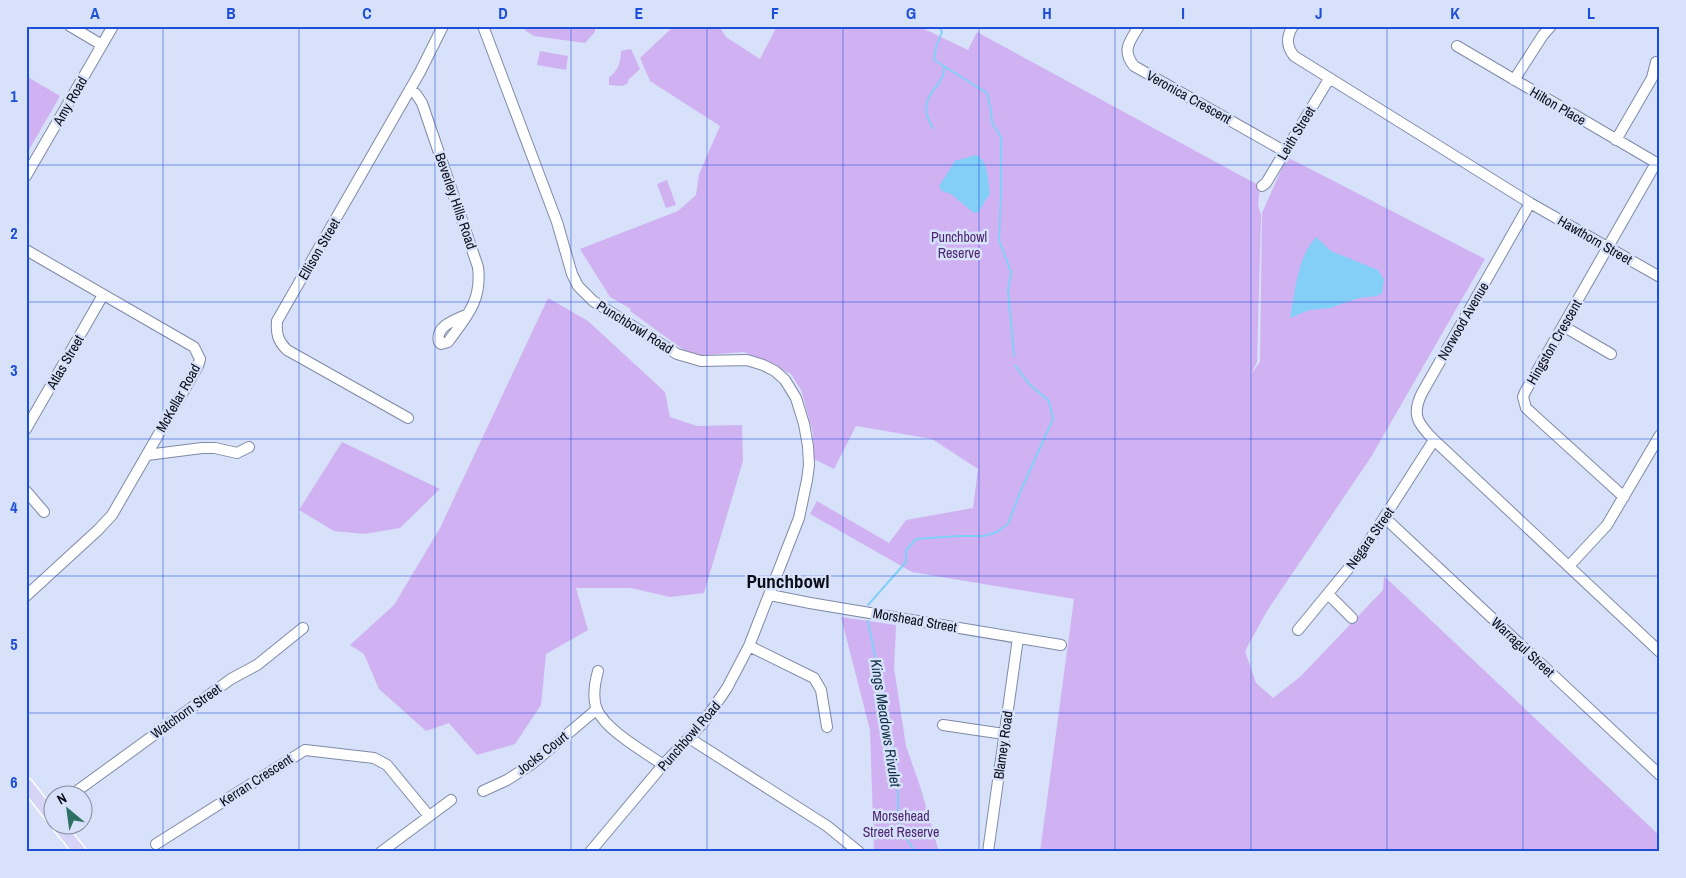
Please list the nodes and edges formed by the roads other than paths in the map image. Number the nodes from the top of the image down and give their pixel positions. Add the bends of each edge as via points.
1 (70, 26) edge
2 (113, 26) edge
3 (443, 26) edge
4 (483, 26) edge
5 (1139, 26) edge
6 (1293, 26) edge
7 (1552, 26) edge
8 (102, 45) junction
9 (1456, 46) dead end
10 (1656, 62) dead end
11 (1329, 79) junction
12 (1514, 80) junction
13 (410, 89) junction
14 (1616, 140) junction
15 (1284, 152) junction
16 (1658, 164) edge
17 (26, 176) edge
18 (1262, 186) dead end
19 (1530, 203) junction
20 (1608, 247) junction
21 (26, 250) edge
22 (1660, 277) edge
23 (103, 295) junction
24 (466, 315) dead end
25 (1563, 326) junction
26 (1611, 354) dead end
27 (408, 418) dead end
28 (26, 429) edge
29 (1660, 435) edge
30 (1434, 440) junction
31 (250, 447) dead end
32 (147, 455) junction
33 (26, 492) edge
34 (1624, 497) junction
35 (44, 512) dead end
36 (1385, 518) junction
37 (1569, 566) junction
38 (1328, 594) junction
39 (770, 595) junction
40 (26, 596) edge
41 (1352, 618) dead end
42 (303, 628) dead end
43 (1298, 630) dead end
44 (1018, 638) junction
45 (1061, 645) dead end
46 (749, 646) junction
47 (1660, 652) edge
48 (598, 671) dead end
49 (597, 709) junction
50 (943, 725) dead end
51 (827, 727) dead end
52 (1004, 734) junction
53 (689, 738) junction
54 (663, 765) junction
55 (1660, 775) edge
56 (26, 784) edge
57 (84, 786) edge
58 (483, 791) dead end
59 (452, 800) dead end
60 (42, 802) edge
61 (428, 816) junction
62 (67, 836) edge
63 (156, 844) dead end
64 (80, 852) edge
65 (381, 852) edge
66 (590, 852) edge
67 (859, 852) edge
68 (988, 852) edge

1 - 8 street
2 - 8 street, Amy Road
3 - 13 street, Ellison Street
4 - 39 street, Punchbowl Road via 557,222 572,274 582,291 600,306 677,354 701,360 747,360 769,368 785,380 796,398 808,446 807,486 799,518
5 - 15 street, Veronica Crescent via 1127,48 1127,55 1134,66
6 - 11 street via 1287,38 1290,51
7 - 12 street
8 - 17 street, Amy Road
9 - 12 street, Hilton Place
10 - 14 street via 1652,78
11 - 15 street, Leith Street
11 - 19 street
12 - 14 street, Hilton Place
13 - 24 street, Beverley Hills Road via 422,103 478,268 477,297
13 - 27 street, Ellison Street via 277,321 276,330 287,350
14 - 16 street, Hilton Place
15 - 18 street, Leith Street
16 - 20 street, Hingston Crescent
19 - 20 street, Hawthorn Street
19 - 30 street, Norwood Avenue via 1418,401 1419,423
20 - 22 street, Hawthorn Street
20 - 25 street, Hingston Crescent
21 - 23 street, McKellar Road
23 - 28 street, Atlas Street
23 - 32 street, McKellar Road via 194,347 200,359
25 - 26 street
25 - 34 street, Hingston Crescent via 1525,392 1524,403
29 - 34 street
30 - 36 street, Negara Street
30 - 37 street, Norwood Avenue
31 - 32 street via 238,456 215,448
32 - 40 street, McKellar Road via 112,515
33 - 35 street
34 - 37 street via 1599,535
36 - 38 street, Negara Street
36 - 55 street, Warragul Street
37 - 47 street, Norwood Avenue
38 - 41 street
38 - 43 street, Negara Street
39 - 44 street, Morshead Street
39 - 46 street, Punchbowl Road
42 - 57 street, Watchorn Street
44 - 45 street, Morshead Street
44 - 52 street, Blamey Road
46 - 51 street via 814,678 821,690
46 - 53 street, Punchbowl Road via 721,699
48 - 49 street via 594,683
49 - 54 street via 626,740
49 - 58 street, Jocks Court via 532,764
50 - 52 street
52 - 68 street, Blamey Road
53 - 54 street, Punchbowl Road
53 - 67 street via 827,826
54 - 66 street, Punchbowl Road
56 - 60 main road
59 - 61 street
61 - 63 street, Kerran Crescent via 383,762 374,758 305,750
61 - 65 street
62 - 64 main road

